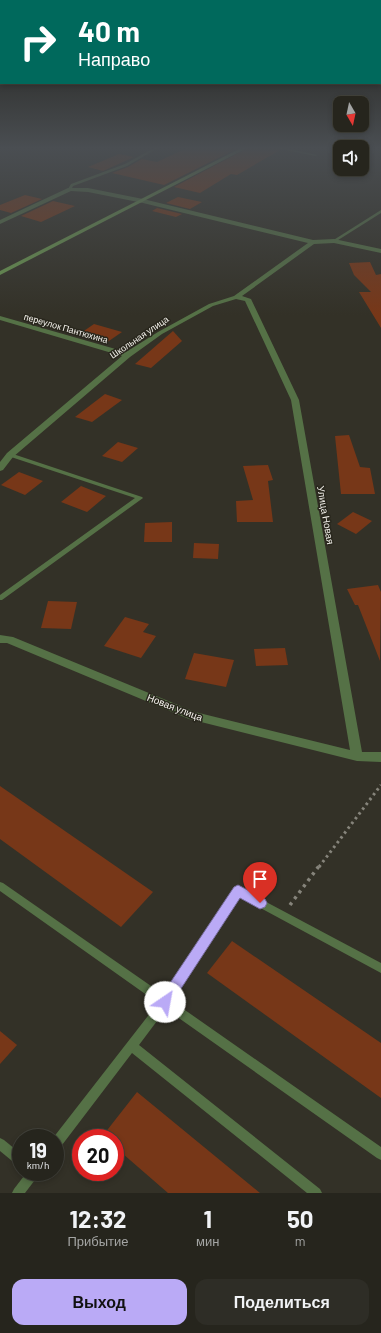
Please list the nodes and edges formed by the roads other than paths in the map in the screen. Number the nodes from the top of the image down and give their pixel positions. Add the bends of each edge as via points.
1 (40, 204) edge
2 (138, 204) edge
3 (154, 204) edge
4 (381, 211) edge
5 (0, 222) edge
6 (334, 241) junction
7 (313, 242) junction
8 (381, 251) edge
9 (0, 273) edge
10 (236, 297) junction
11 (0, 318) edge
12 (127, 355) junction
13 (10, 455) junction
14 (0, 468) edge
15 (0, 598) edge
16 (0, 639) edge
17 (357, 756) junction
18 (381, 757) edge
19 (0, 886) edge
20 (381, 968) edge
21 (165, 1002) junction
22 (131, 1045) junction
23 (64, 1133) edge
24 (0, 1144) edge
25 (12, 1154) edge
26 (381, 1154) edge
27 (27, 1181) edge
28 (18, 1193) edge
29 (316, 1193) edge

1 - 5 street
2 - 9 street
3 - 7 street
4 - 6 lane
6 - 7 street
6 - 8 street
7 - 10 street, Школьная улица
10 - 12 street, Школьная улица via 211,305 160,333
10 - 17 street, Улица Новая via 248,299 295,400
11 - 12 street, переулок Пантюхина
12 - 13 street, Школьная улица
13 - 14 street, Школьная улица
13 - 15 lane via 140,498
16 - 17 street, Новая улица via 9,640 193,716
17 - 18 street, Новая улица
19 - 21 lane
20 - 21 lane via 238,891
21 - 22 lane
21 - 26 lane
22 - 23 lane
22 - 29 lane
24 - 25 lane
27 - 28 lane

